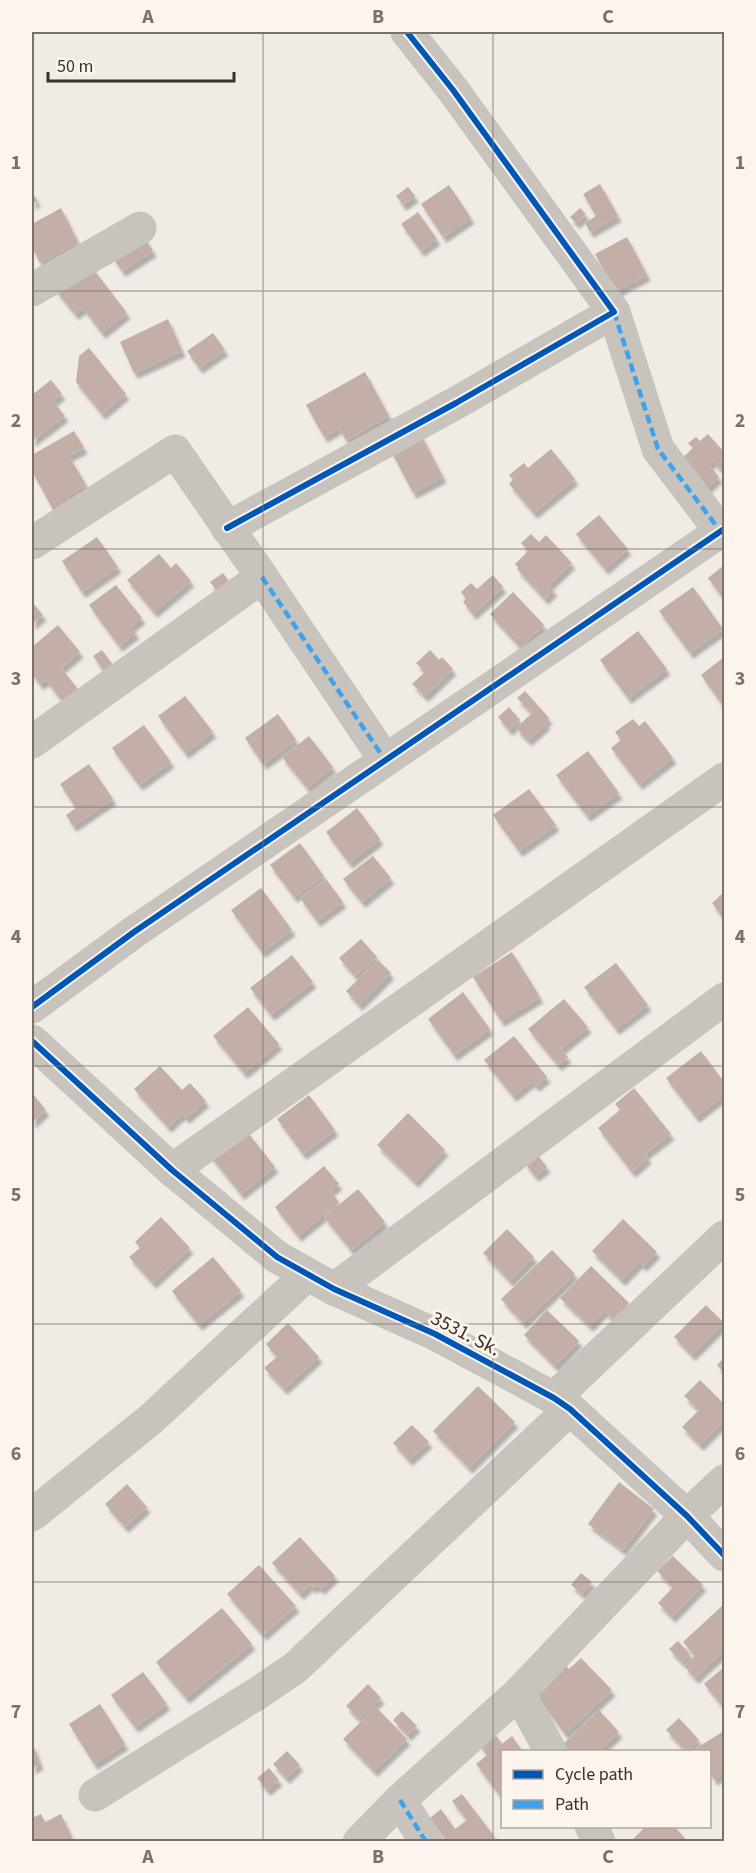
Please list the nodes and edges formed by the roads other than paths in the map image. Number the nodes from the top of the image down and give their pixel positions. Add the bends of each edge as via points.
1 (407, 32) edge
2 (140, 228) dead end
3 (32, 290) edge
4 (614, 312) junction
5 (227, 528) junction
6 (723, 530) edge
7 (32, 543) edge
8 (262, 577) junction
9 (32, 742) edge
10 (385, 760) junction
11 (724, 779) edge
12 (724, 999) edge
13 (32, 1007) edge
14 (33, 1045) edge
15 (172, 1170) junction
16 (724, 1238) edge
17 (320, 1282) junction
18 (562, 1403) junction
19 (724, 1481) edge
20 (32, 1515) edge
21 (687, 1516) junction
22 (724, 1555) edge
23 (519, 1693) junction
24 (549, 1750) edge
25 (95, 1795) dead end
26 (400, 1800) junction
27 (592, 1828) edge
28 (358, 1842) edge
29 (426, 1842) edge
30 (599, 1842) edge

1 - 4 street
2 - 3 street
4 - 5 street via 456,404
4 - 6 street via 658,449
5 - 7 street via 175,451
5 - 8 street
6 - 10 street
8 - 9 street
8 - 10 street
10 - 13 street
11 - 15 street
12 - 17 street
14 - 15 street, 3531. Sk.
15 - 17 street, 3531. Sk. via 277,1257
16 - 18 street
17 - 18 street, 3531. Sk. via 435,1334
17 - 20 street
18 - 21 street, 3531. Sk.
18 - 25 street via 295,1668
19 - 21 street
21 - 22 street, 3531. Sk.
21 - 23 street
23 - 24 street
23 - 26 street
26 - 28 street
26 - 29 street
27 - 30 street

